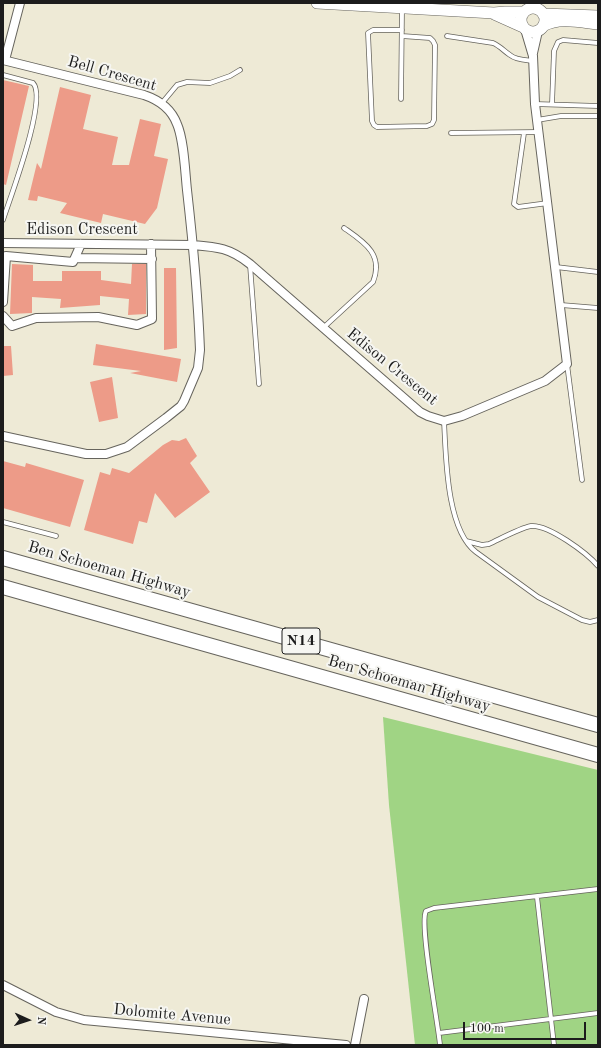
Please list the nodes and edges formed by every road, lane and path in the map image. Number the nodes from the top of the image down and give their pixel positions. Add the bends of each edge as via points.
1 (20, 3) edge
2 (317, 3) edge
3 (402, 8) junction
4 (524, 12) junction
5 (494, 14) junction
6 (543, 14) junction
7 (598, 16) edge
8 (598, 24) edge
9 (524, 28) junction
10 (540, 28) junction
11 (402, 30) junction
12 (402, 36) junction
13 (447, 36) dead end
14 (598, 43) edge
15 (533, 58) junction
16 (4, 60) edge
17 (240, 70) dead end
18 (3, 75) edge
19 (401, 99) dead end
20 (162, 103) junction
21 (535, 104) junction
22 (552, 104) junction
23 (598, 106) edge
24 (598, 116) edge
25 (537, 120) junction
26 (539, 132) junction
27 (451, 133) dead end
28 (524, 133) junction
29 (548, 203) junction
30 (3, 220) edge
31 (344, 228) dead end
32 (3, 243) edge
33 (81, 244) junction
34 (151, 244) junction
35 (193, 245) junction
36 (75, 258) junction
37 (152, 259) junction
38 (250, 264) junction
39 (556, 267) junction
40 (598, 272) edge
41 (3, 302) edge
42 (560, 305) junction
43 (598, 308) edge
44 (3, 316) edge
45 (323, 328) junction
46 (567, 364) junction
47 (259, 384) dead end
48 (444, 421) junction
49 (3, 436) edge
50 (582, 480) dead end
51 (3, 522) edge
52 (56, 536) dead end
53 (466, 541) junction
54 (3, 558) edge
55 (598, 566) edge
56 (3, 587) edge
57 (598, 620) edge
58 (598, 725) edge
59 (598, 755) edge
60 (598, 888) edge
61 (537, 896) junction
62 (3, 985) edge
63 (364, 999) dead end
64 (598, 1013) edge
65 (551, 1019) junction
66 (439, 1034) junction
67 (346, 1045) edge
68 (355, 1045) edge
69 (440, 1045) edge
70 (554, 1045) edge

1 - 16 street
2 - 3 street
3 - 5 street
3 - 11 lane
4 - 5 street
4 - 6 street via 532,8
4 - 9 street via 521,19
5 - 9 street
6 - 7 street
6 - 10 street via 545,21
8 - 10 street via 563,21
9 - 10 street via 530,32
9 - 15 street
10 - 15 street
11 - 12 lane
11 - 12 lane via 373,30 368,33 372,121 377,127 427,126 434,120 434,41 430,38
12 - 19 lane
13 - 15 lane via 493,43 511,56 521,59
14 - 22 lane via 563,40 558,42 554,50
15 - 21 street
16 - 20 street, Bell Crescent via 144,95
17 - 20 lane via 210,83 188,82 177,85
18 - 30 lane via 32,83 36,88 36,97 30,138
20 - 35 street, Bell Crescent via 174,118 180,136
21 - 22 lane
21 - 25 street
22 - 23 lane
24 - 25 lane via 561,116
25 - 26 street
26 - 28 lane
26 - 29 street
27 - 28 lane
28 - 29 lane via 513,202 518,207
29 - 39 street
31 - 45 lane via 367,244 376,259 376,273 373,282
32 - 33 street, Edison Crescent
33 - 34 street, Edison Crescent
33 - 36 street
34 - 35 street, Edison Crescent
34 - 37 street
35 - 38 street, Edison Crescent via 230,251
35 - 49 street, Bell Crescent via 200,350 198,368 180,406 127,447 106,454 86,454
36 - 37 street
36 - 41 street via 73,262 6,256
37 - 44 street via 152,320 137,326 98,317 36,318 12,326
38 - 45 street, Edison Crescent
38 - 47 lane
39 - 40 lane
39 - 42 street
42 - 43 lane
42 - 46 street
45 - 48 street, Edison Crescent via 420,412
46 - 48 street, Edison Crescent via 545,380 462,416
46 - 50 lane
48 - 53 lane via 449,485 457,526
51 - 52 lane
53 - 55 lane via 489,544 528,527 539,526 580,548
53 - 57 lane via 471,548 538,597 582,620
54 - 58 highway, Ben Schoeman Highway / N14
56 - 59 highway, Ben Schoeman Highway / N14
60 - 61 lane
61 - 65 lane
61 - 66 lane via 434,908 425,912 426,943
62 - 67 street, Dolomite Avenue via 56,1012 84,1020
63 - 68 street
64 - 65 lane
65 - 66 lane
65 - 70 lane
66 - 69 lane

